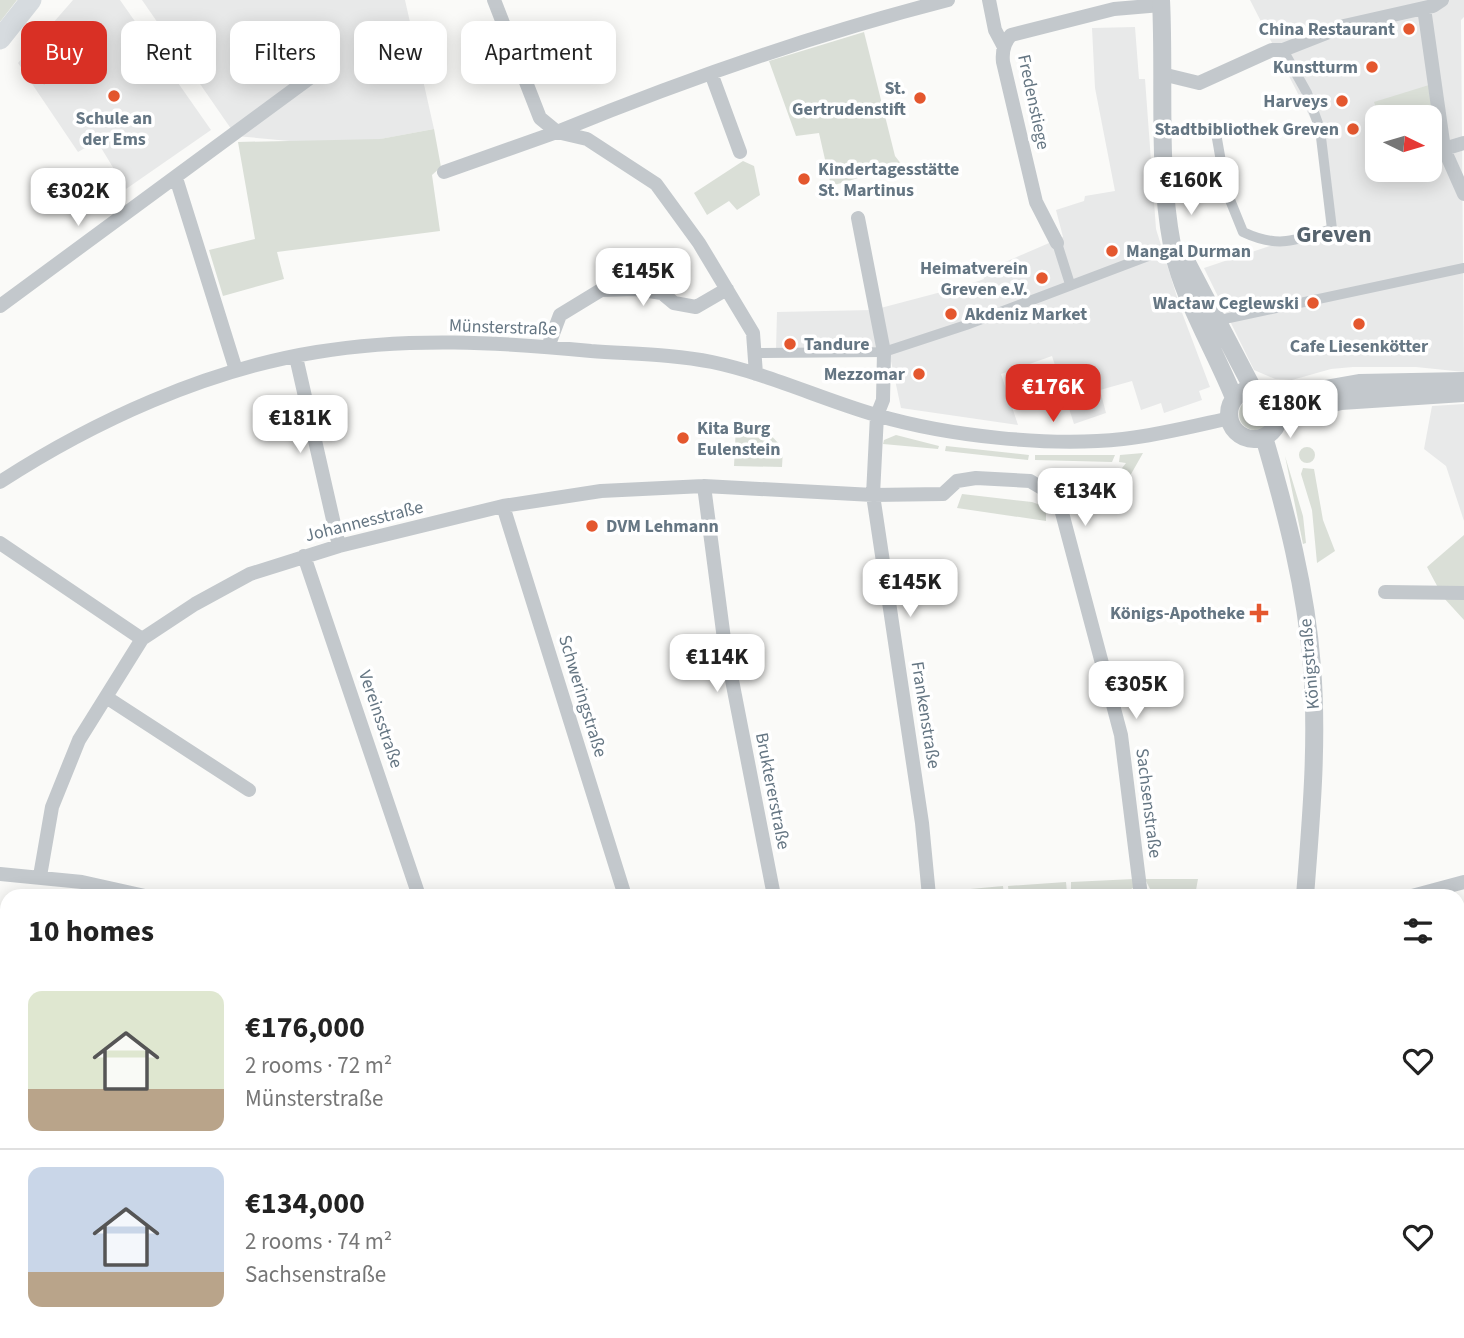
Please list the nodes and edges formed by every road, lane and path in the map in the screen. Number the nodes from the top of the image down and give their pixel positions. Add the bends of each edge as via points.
1 (31, 0) edge
2 (494, 0) edge
3 (948, 0) edge
4 (989, 0) edge
5 (1442, 0) edge
6 (1161, 3) edge
7 (1424, 8) junction
8 (0, 39) edge
9 (1004, 47) junction
10 (1283, 50) junction
11 (711, 73) junction
12 (1162, 74) junction
13 (302, 84) edge
14 (557, 132) junction
15 (1216, 133) dead end
16 (1464, 143) edge
17 (1444, 149) junction
18 (740, 152) dead end
19 (444, 172) dead end
20 (176, 178) junction
21 (1464, 194) edge
22 (858, 218) dead end
23 (1057, 243) joint
24 (1176, 246) junction
25 (1464, 268) edge
26 (1070, 284) junction
27 (727, 289) junction
28 (0, 306) edge
29 (1215, 321) junction
30 (548, 347) junction
31 (884, 352) junction
32 (760, 353) junction
33 (296, 357) junction
34 (236, 370) junction
35 (756, 374) junction
36 (1464, 381) edge
37 (1253, 389) junction
38 (1464, 393) edge
39 (1234, 398) junction
40 (1274, 398) junction
41 (877, 415) junction
42 (1280, 416) junction
43 (1230, 418) junction
44 (1264, 437) junction
45 (0, 482) edge
46 (704, 486) junction
47 (873, 495) junction
48 (503, 506) junction
49 (0, 543) edge
50 (339, 546) junction
51 (304, 555) junction
52 (1385, 592) dead end
53 (1463, 595) edge
54 (142, 639) junction
55 (106, 696) junction
56 (249, 790) dead end
57 (0, 874) edge
58 (40, 876) junction
59 (1464, 882) edge
60 (108, 889) edge
61 (417, 889) edge
62 (623, 889) edge
63 (773, 889) edge
64 (928, 889) edge
65 (1140, 889) edge
66 (1305, 889) edge
67 (1438, 889) edge

1 - 8 main road
2 - 14 street via 540,118
3 - 11 street
4 - 9 street
5 - 7 street
6 - 9 street, Fredenstiege via 1043,26 1012,35
6 - 12 street
7 - 10 street via 1344,26
7 - 17 street
9 - 23 street, Fredenstiege via 1003,62 1036,202
10 - 12 street via 1272,50 1199,83
10 - 15 street via 1320,129 1332,229 1266,243 1243,232 1226,190
11 - 14 street
11 - 18 street
12 - 24 street via 1166,199
13 - 20 street
14 - 19 street
14 - 27 street via 587,139 656,184
16 - 17 street
17 - 21 street
20 - 28 street
20 - 34 street
22 - 31 street, Frankenstraße
23 - 26 street, Fredenstiege
24 - 26 street
24 - 29 street
24 - 39 street via 1185,287
25 - 29 street
26 - 31 street via 966,326
27 - 30 street via 696,307 674,303 662,293 601,290 560,315
27 - 32 street
29 - 37 street
30 - 33 street, Münsterstraße via 418,344
30 - 35 street, Münsterstraße via 709,361
31 - 32 street
31 - 41 street, Frankenstraße via 883,400
32 - 35 street
33 - 34 street, Münsterstraße
33 - 50 street
34 - 45 street, Münsterstraße via 165,395
35 - 41 street, Münsterstraße
36 - 40 street via 1359,383
37 - 39 street
37 - 40 street
38 - 42 street via 1341,401
39 - 43 street
40 - 42 street
41 - 43 street, Münsterstraße via 1015,439 1071,442 1137,437
41 - 47 street, Frankenstraße
42 - 44 street
43 - 44 street via 1242,436
44 - 66 street, Königstraße via 1288,519 1312,665 1314,733
46 - 47 street, Johannesstraße
46 - 48 street, Johannesstraße via 601,491
46 - 63 street, Bruktererstraße via 724,639
47 - 64 street, Frankenstraße
47 - 65 street, Sachsenstraße via 943,494 957,481 976,478 1030,481 1052,494 1061,509 1121,735
48 - 50 street, Johannesstraße
48 - 62 street, Schweringstraße
49 - 54 street
50 - 51 street, Johannesstraße
51 - 54 street, Johannesstraße via 250,574
51 - 61 street, Vereinsstraße
52 - 53 street
54 - 55 street, Johannesstraße
55 - 56 street
55 - 58 street, Johannesstraße via 79,740 52,807
57 - 58 street
58 - 60 street
59 - 67 street

